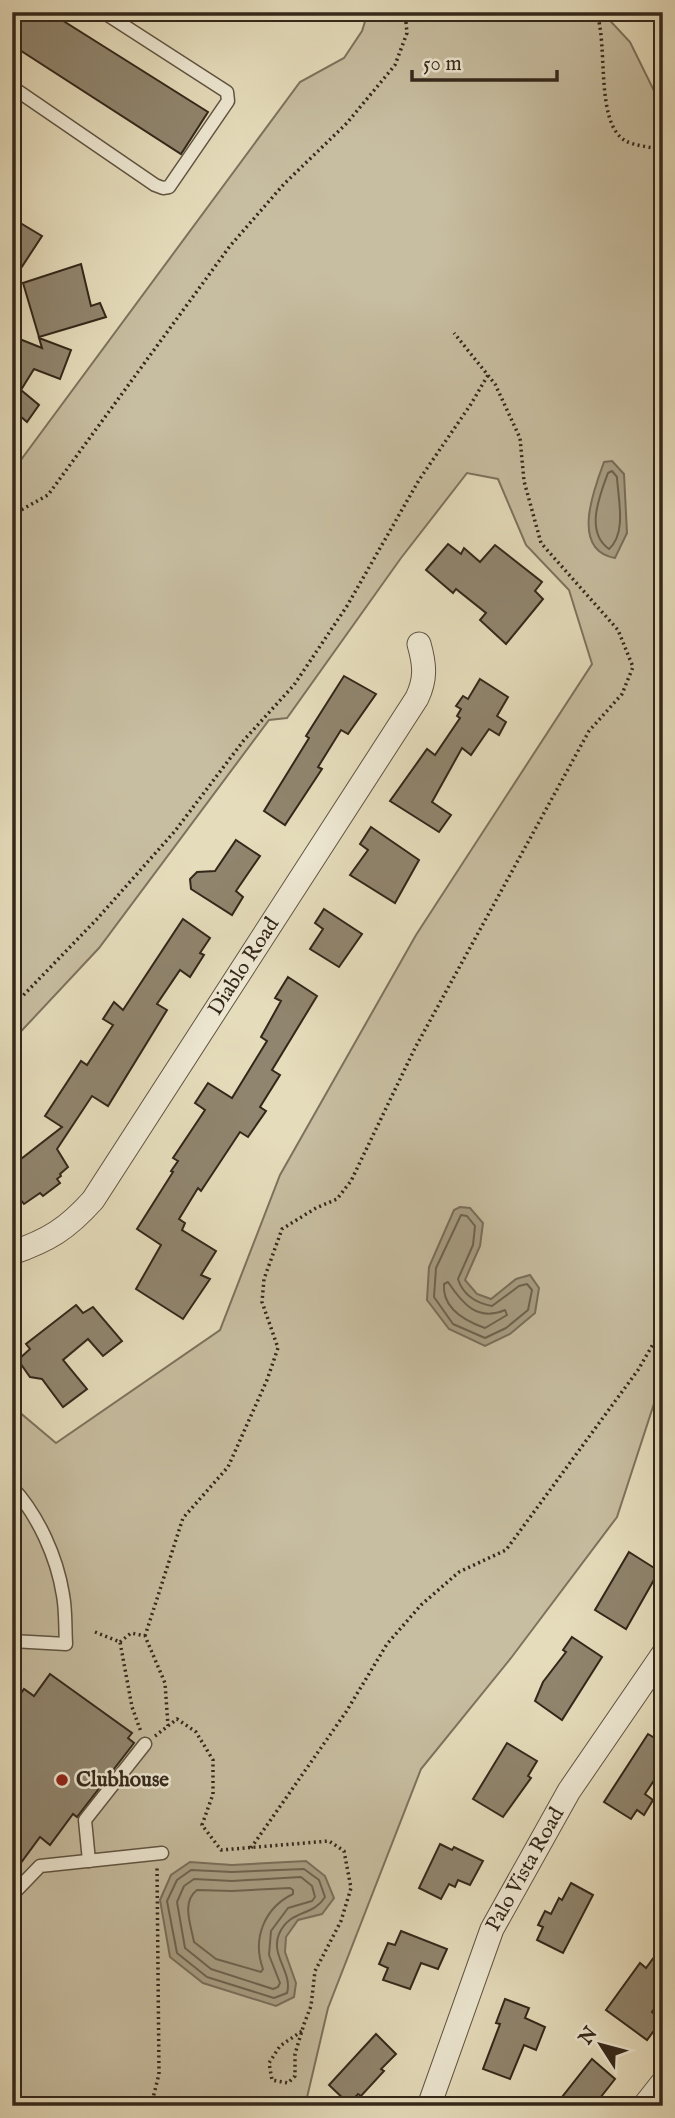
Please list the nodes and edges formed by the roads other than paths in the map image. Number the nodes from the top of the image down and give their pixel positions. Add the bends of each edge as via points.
1 (103, 12) edge
2 (12, 87) edge
3 (419, 644) dead end
4 (12, 1253) edge
5 (12, 1487) edge
6 (12, 1641) edge
7 (660, 1663) edge
8 (145, 1744) road end
9 (160, 1853) road end
10 (89, 1861) junction
11 (12, 1895) edge
12 (663, 2082) edge
13 (429, 2106) edge
14 (644, 2106) edge

1 - 2 lane via 227,92 228,101 169,187 155,185
3 - 4 street, Diablo Road via 425,663 417,698 93,1200 63,1230
5 - 6 lane via 47,1541 63,1594 66,1644
7 - 13 street, Palo Vista Road via 569,1791 492,1929
8 - 10 lane via 85,1820
9 - 10 lane
10 - 11 lane via 40,1866
12 - 14 street

